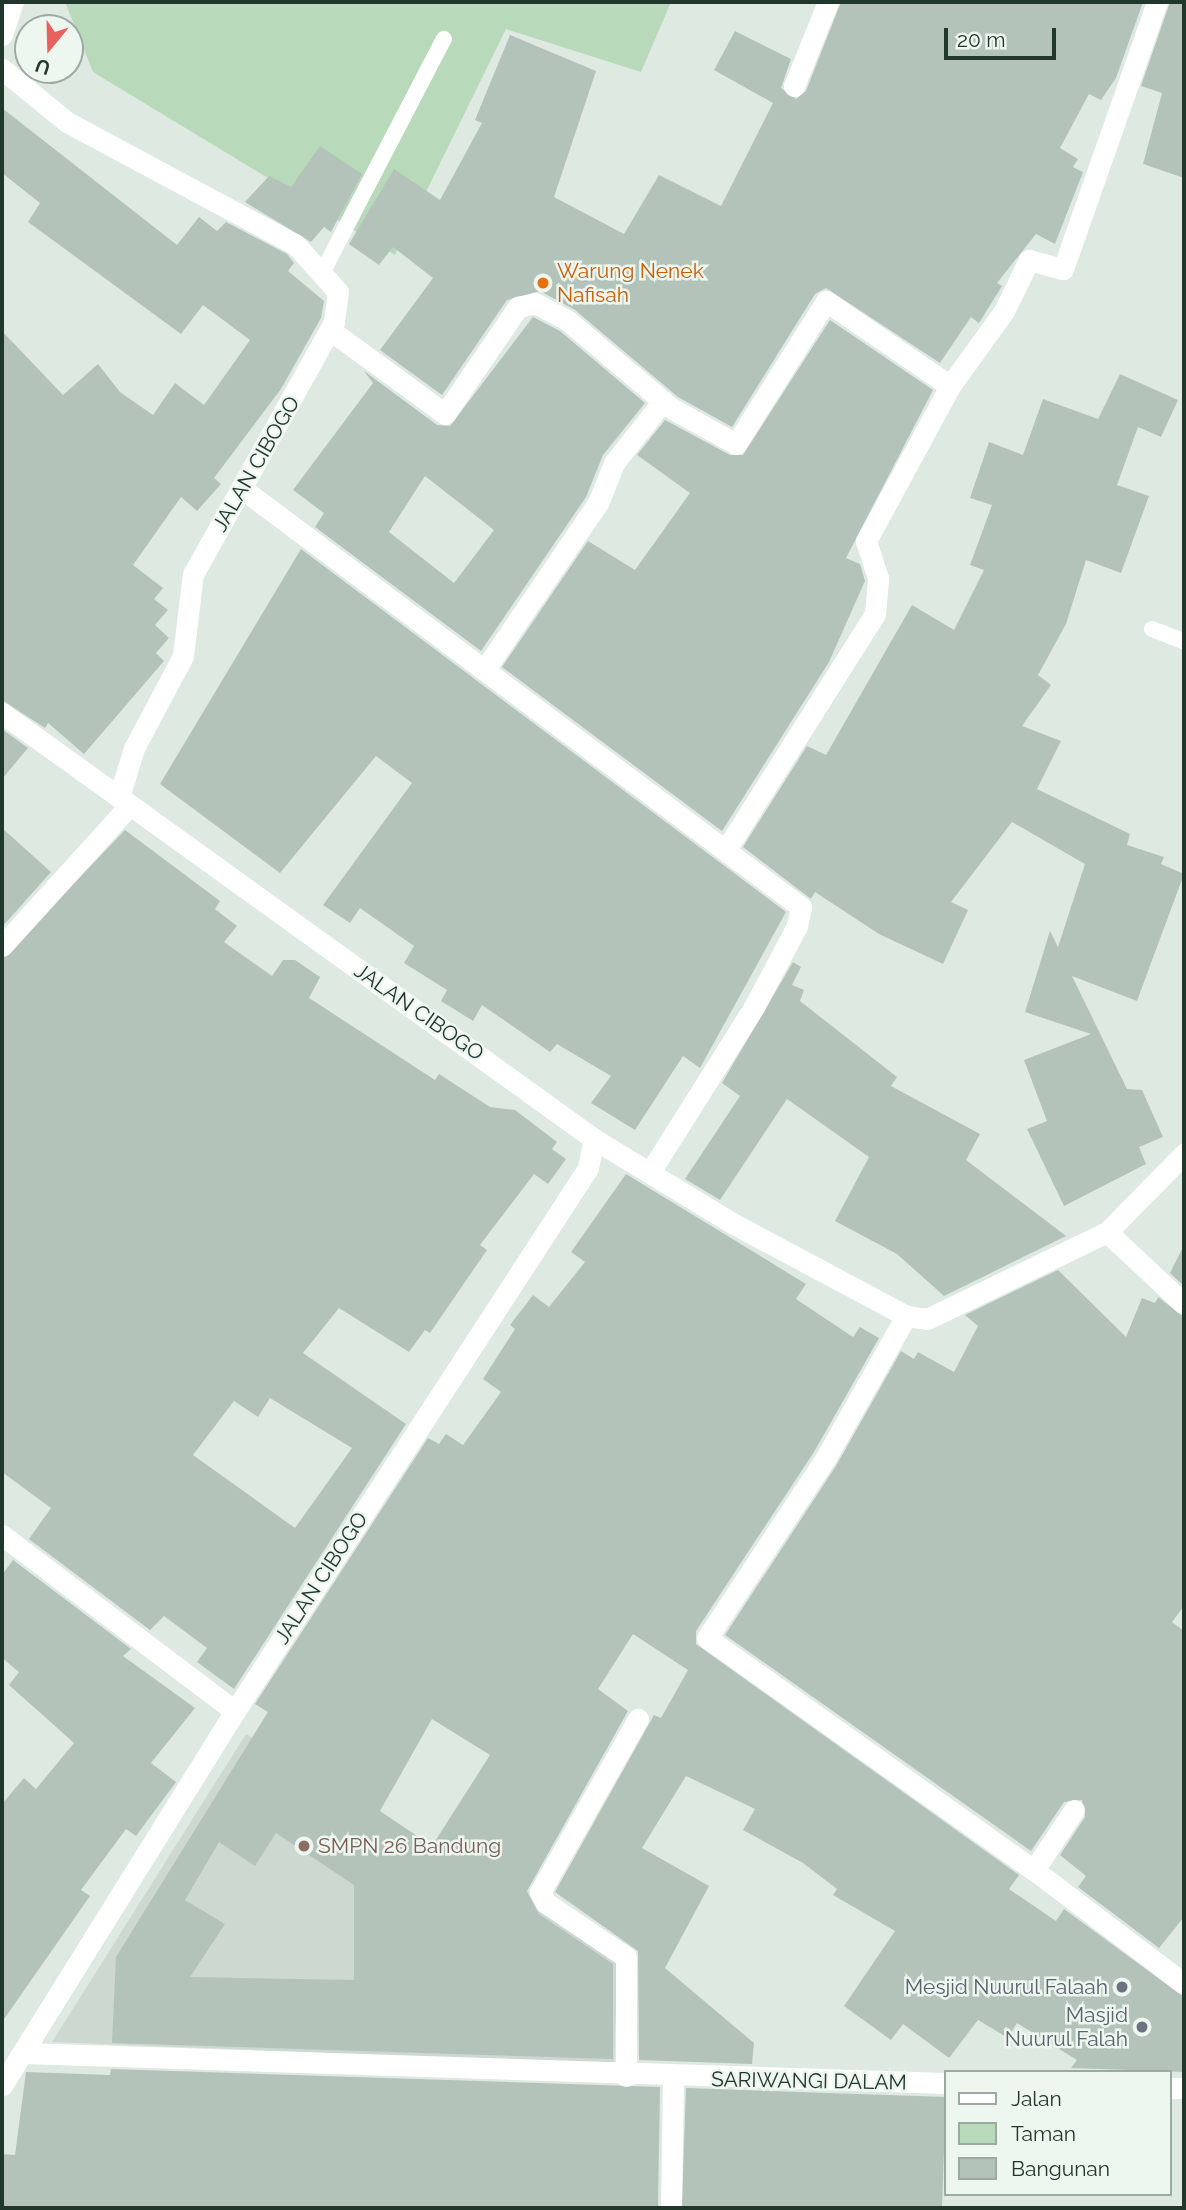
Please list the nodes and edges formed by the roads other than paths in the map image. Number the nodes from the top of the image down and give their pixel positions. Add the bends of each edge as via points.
1 (13, 2) edge
2 (828, 2) edge
3 (1157, 2) edge
4 (2, 35) edge
5 (444, 39) dead end
6 (2, 69) edge
7 (794, 86) dead end
8 (322, 272) junction
9 (330, 330) junction
10 (950, 386) junction
11 (663, 401) junction
12 (244, 491) junction
13 (1152, 629) dead end
14 (1184, 641) edge
15 (485, 669) junction
16 (2, 713) edge
17 (124, 802) junction
18 (727, 848) junction
19 (2, 946) edge
20 (594, 1139) junction
21 (1184, 1154) edge
22 (650, 1172) junction
23 (1107, 1232) junction
24 (1184, 1304) edge
25 (906, 1316) junction
26 (2, 1535) edge
27 (235, 1711) junction
28 (638, 1719) dead end
29 (1074, 1810) dead end
30 (1034, 1870) junction
31 (1184, 1984) edge
32 (23, 2053) junction
33 (626, 2077) junction
34 (673, 2078) junction
35 (944, 2083) edge
36 (2, 2086) edge
37 (671, 2208) edge

1 - 4 street
2 - 7 street
3 - 10 street via 1063,269 1028,260 1004,311
5 - 8 lane
6 - 8 street, JALAN CIBOGO via 67,122 295,244
8 - 9 street, JALAN CIBOGO via 338,292
9 - 11 street via 446,414 518,307 535,303 567,320
9 - 12 street, JALAN CIBOGO
10 - 11 street via 826,301 736,444
10 - 18 street via 866,541 878,578 875,614
11 - 15 street via 614,463 598,503
12 - 15 street
12 - 17 street, JALAN CIBOGO via 193,574 183,656 134,748
13 - 14 lane
15 - 18 street
16 - 17 street
17 - 19 street
17 - 20 street, JALAN CIBOGO
18 - 22 street via 792,898 802,915 754,1007
20 - 22 street
20 - 27 street, JALAN CIBOGO via 588,1167
21 - 23 street
22 - 25 street
23 - 24 street
23 - 25 street via 967,1303 927,1319
25 - 30 street via 825,1459 707,1639
26 - 27 street
27 - 32 street, JALAN CIBOGO
28 - 33 street via 540,1892 546,1903 626,1957
29 - 30 street
30 - 31 street
32 - 33 street, SARIWANGI DALAM
32 - 36 street, JALAN CIBOGO
33 - 34 street, SARIWANGI DALAM
34 - 35 street, SARIWANGI DALAM
34 - 37 street

